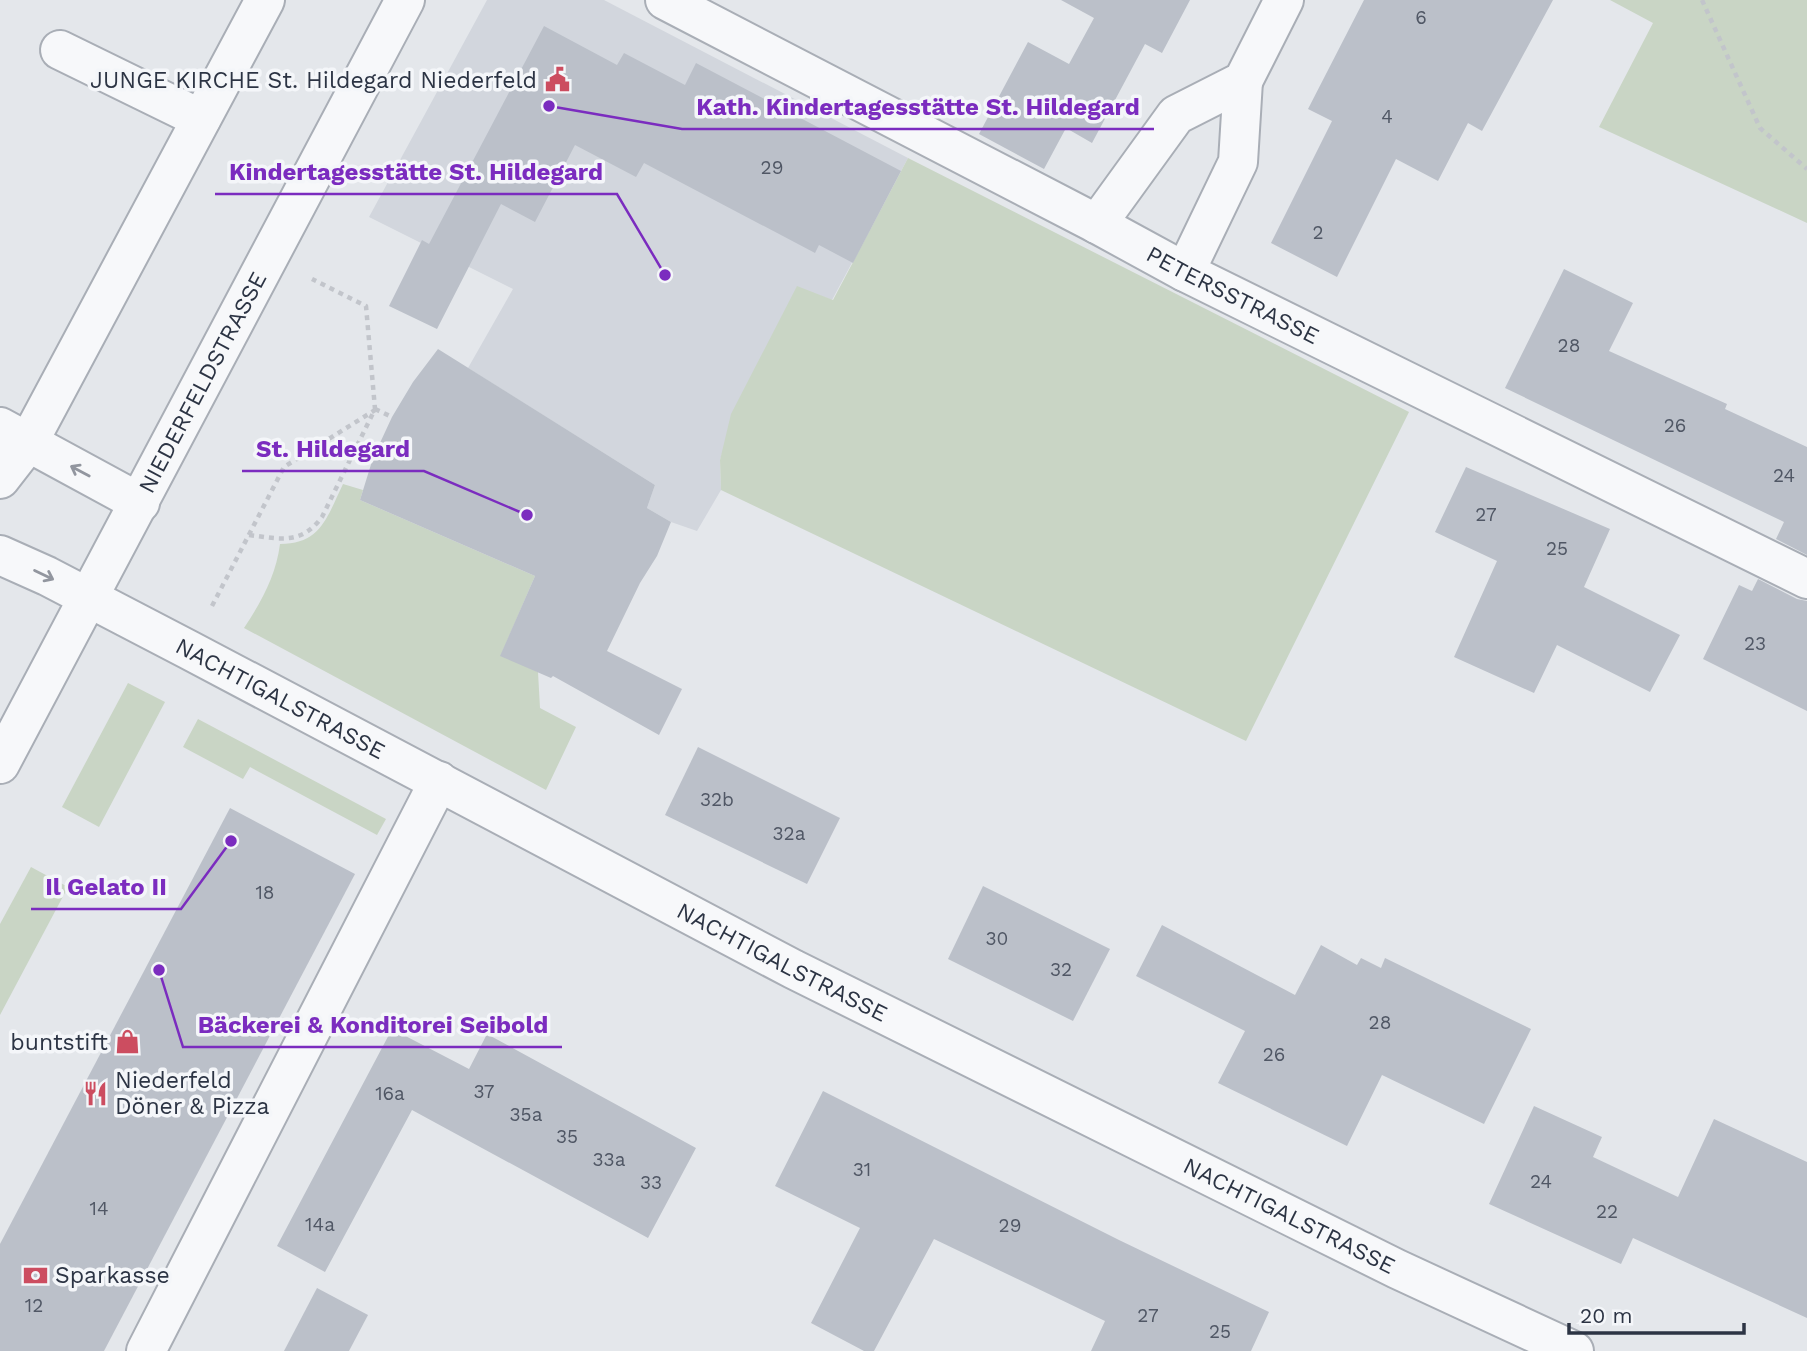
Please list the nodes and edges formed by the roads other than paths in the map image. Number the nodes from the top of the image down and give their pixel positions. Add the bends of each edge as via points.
1 (265, 0) edge
2 (405, 0) edge
3 (665, 0) edge
4 (1284, 0) edge
5 (60, 50) dead end
6 (1243, 81) junction
7 (201, 119) junction
8 (1097, 224) junction
9 (1185, 272) junction
10 (14, 435) edge
11 (0, 479) edge
12 (140, 503) junction
13 (0, 555) edge
14 (1807, 579) edge
15 (87, 598) junction
16 (0, 764) edge
17 (439, 781) junction
18 (146, 1351) edge
19 (1574, 1351) edge

1 - 7 street
2 - 12 street, NIEDERFELDSTRASSE
3 - 8 street, PETERSSTRASSE
4 - 6 street
5 - 7 street
6 - 8 street via 1176,116
6 - 9 street via 1238,162
7 - 10 street
8 - 9 street, PETERSSTRASSE
9 - 14 street, PETERSSTRASSE
10 - 11 street
12 -> 10 street
12 - 15 street, NIEDERFELDSTRASSE
13 -> 15 street, NACHTIGALSTRASSE
15 - 16 street, NIEDERFELDSTRASSE
15 - 17 street, NACHTIGALSTRASSE
17 - 18 street
17 - 19 street, NACHTIGALSTRASSE via 793,970 1397,1269

